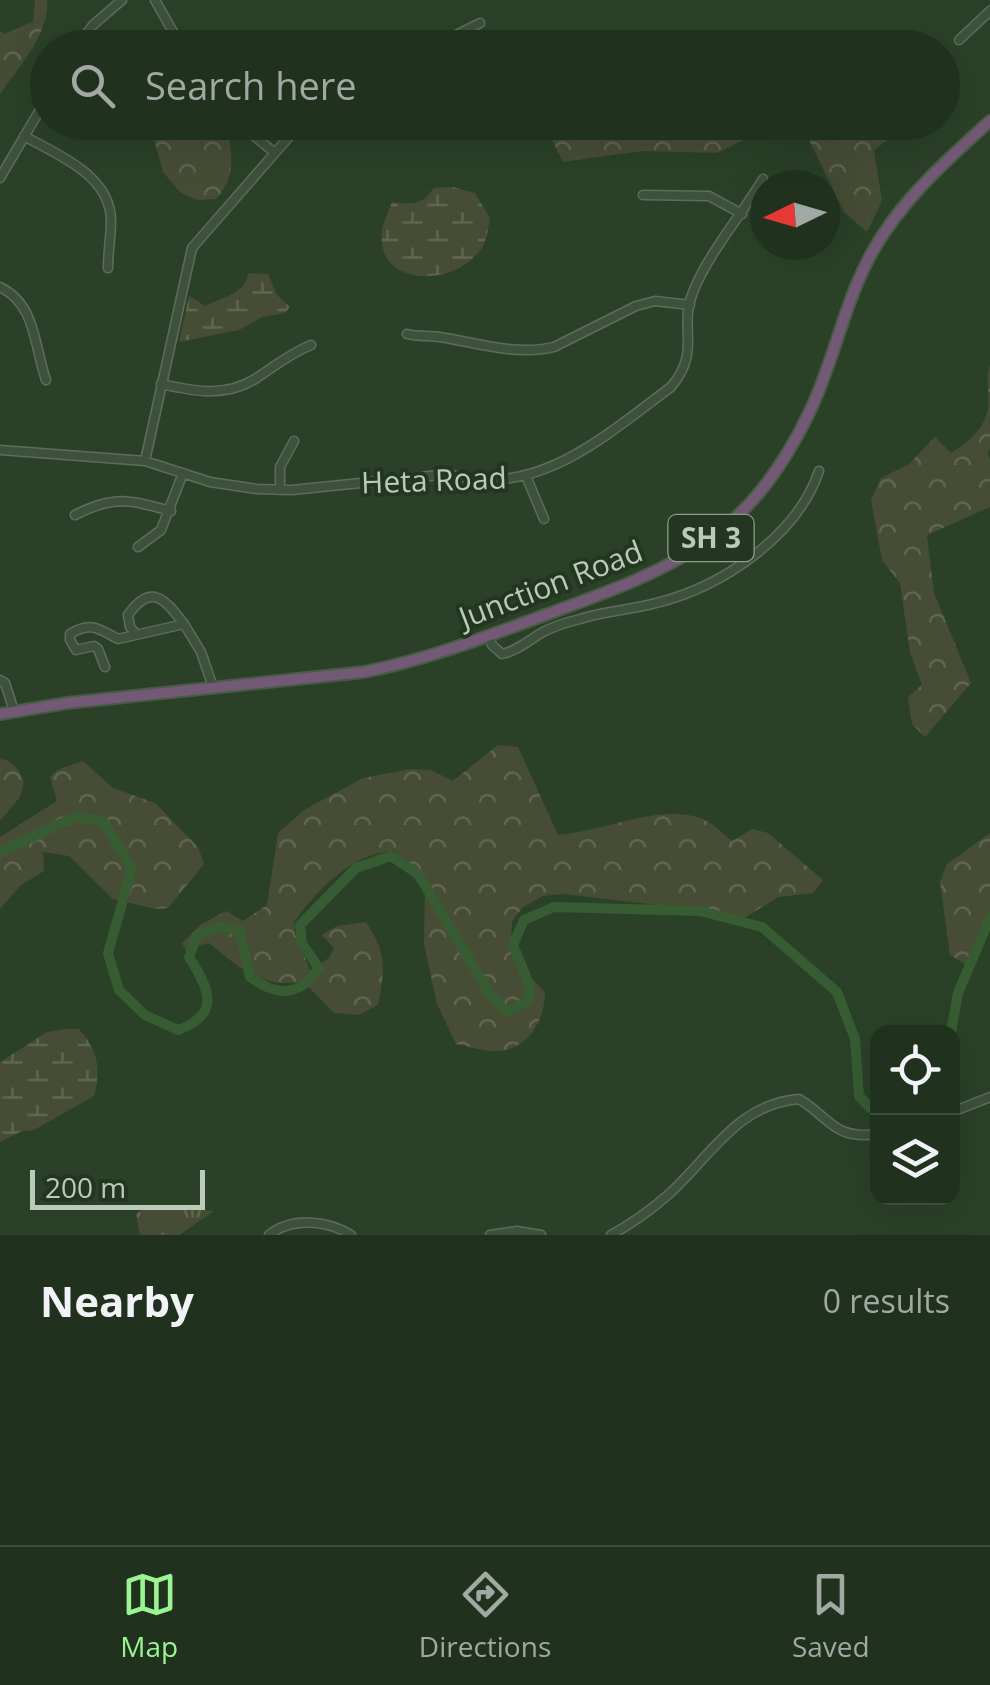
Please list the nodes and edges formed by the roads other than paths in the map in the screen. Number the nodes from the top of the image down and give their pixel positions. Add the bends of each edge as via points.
1 (122, 0) edge
2 (155, 0) edge
3 (990, 11) edge
4 (480, 23) dead end
5 (89, 30) edge
6 (172, 30) edge
7 (466, 30) edge
8 (960, 38) edge
9 (990, 120) edge
10 (30, 126) edge
11 (24, 136) junction
12 (30, 139) edge
13 (31, 140) edge
14 (259, 140) edge
15 (286, 140) edge
16 (275, 153) junction
17 (0, 178) edge
18 (643, 195) dead end
19 (750, 201) edge
20 (742, 214) junction
21 (108, 268) dead end
22 (0, 287) edge
23 (690, 305) junction
24 (407, 334) dead end
25 (311, 346) dead end
26 (46, 380) dead end
27 (160, 384) junction
28 (294, 441) dead end
29 (0, 450) edge
30 (145, 461) junction
31 (819, 471) dead end
32 (184, 473) junction
33 (526, 476) junction
34 (280, 490) junction
35 (171, 511) junction
36 (75, 515) dead end
37 (544, 518) dead end
38 (138, 547) dead end
39 (184, 624) junction
40 (136, 634) junction
41 (490, 636) junction
42 (104, 667) dead end
43 (0, 680) edge
44 (213, 687) junction
45 (14, 711) junction
46 (0, 714) edge
47 (990, 1097) edge
48 (960, 1109) edge
49 (870, 1135) edge
50 (269, 1235) edge
51 (351, 1235) edge
52 (490, 1235) edge
53 (540, 1235) edge
54 (611, 1235) edge

1 - 5 street
2 - 6 street
3 - 8 street
4 - 7 street
9 - 41 highway, Junction Road / SH 3 via 892,219 866,263 810,410 762,492 690,555
10 - 11 street
11 - 12 street
11 - 17 street
13 - 21 street via 102,189 111,220
14 - 16 street
15 - 16 street
16 - 27 street via 192,248
18 - 20 street via 709,196
19 - 20 street, Heta Road
20 - 23 street, Heta Road via 699,278
22 - 26 street via 24,306
23 - 24 street via 636,306 542,350
23 - 33 street, Heta Road via 690,352 671,388 578,455
25 - 27 street via 230,390
27 - 30 street
28 - 34 street via 280,467
29 - 30 street, Heta Road
30 - 32 street, Heta Road
31 - 41 street via 810,496 769,545 696,589 545,630 502,654
32 - 34 street, Heta Road
32 - 35 street
33 - 34 street, Heta Road via 490,482 450,474
33 - 37 street
35 - 36 street via 126,499
35 - 38 street via 162,530
39 - 40 street
39 - 40 street via 157,596 128,615
39 - 44 street
40 - 42 street via 118,639 91,625 70,634 76,650 98,649
41 - 44 highway, Junction Road / SH 3 via 364,672
43 - 45 street
44 - 45 highway, Junction Road / SH 3
45 - 46 highway, SH 3
47 - 48 street
49 - 54 street via 830,1126 799,1099 782,1100 729,1130 670,1193
50 - 51 street via 306,1224 328,1224
52 - 53 street

